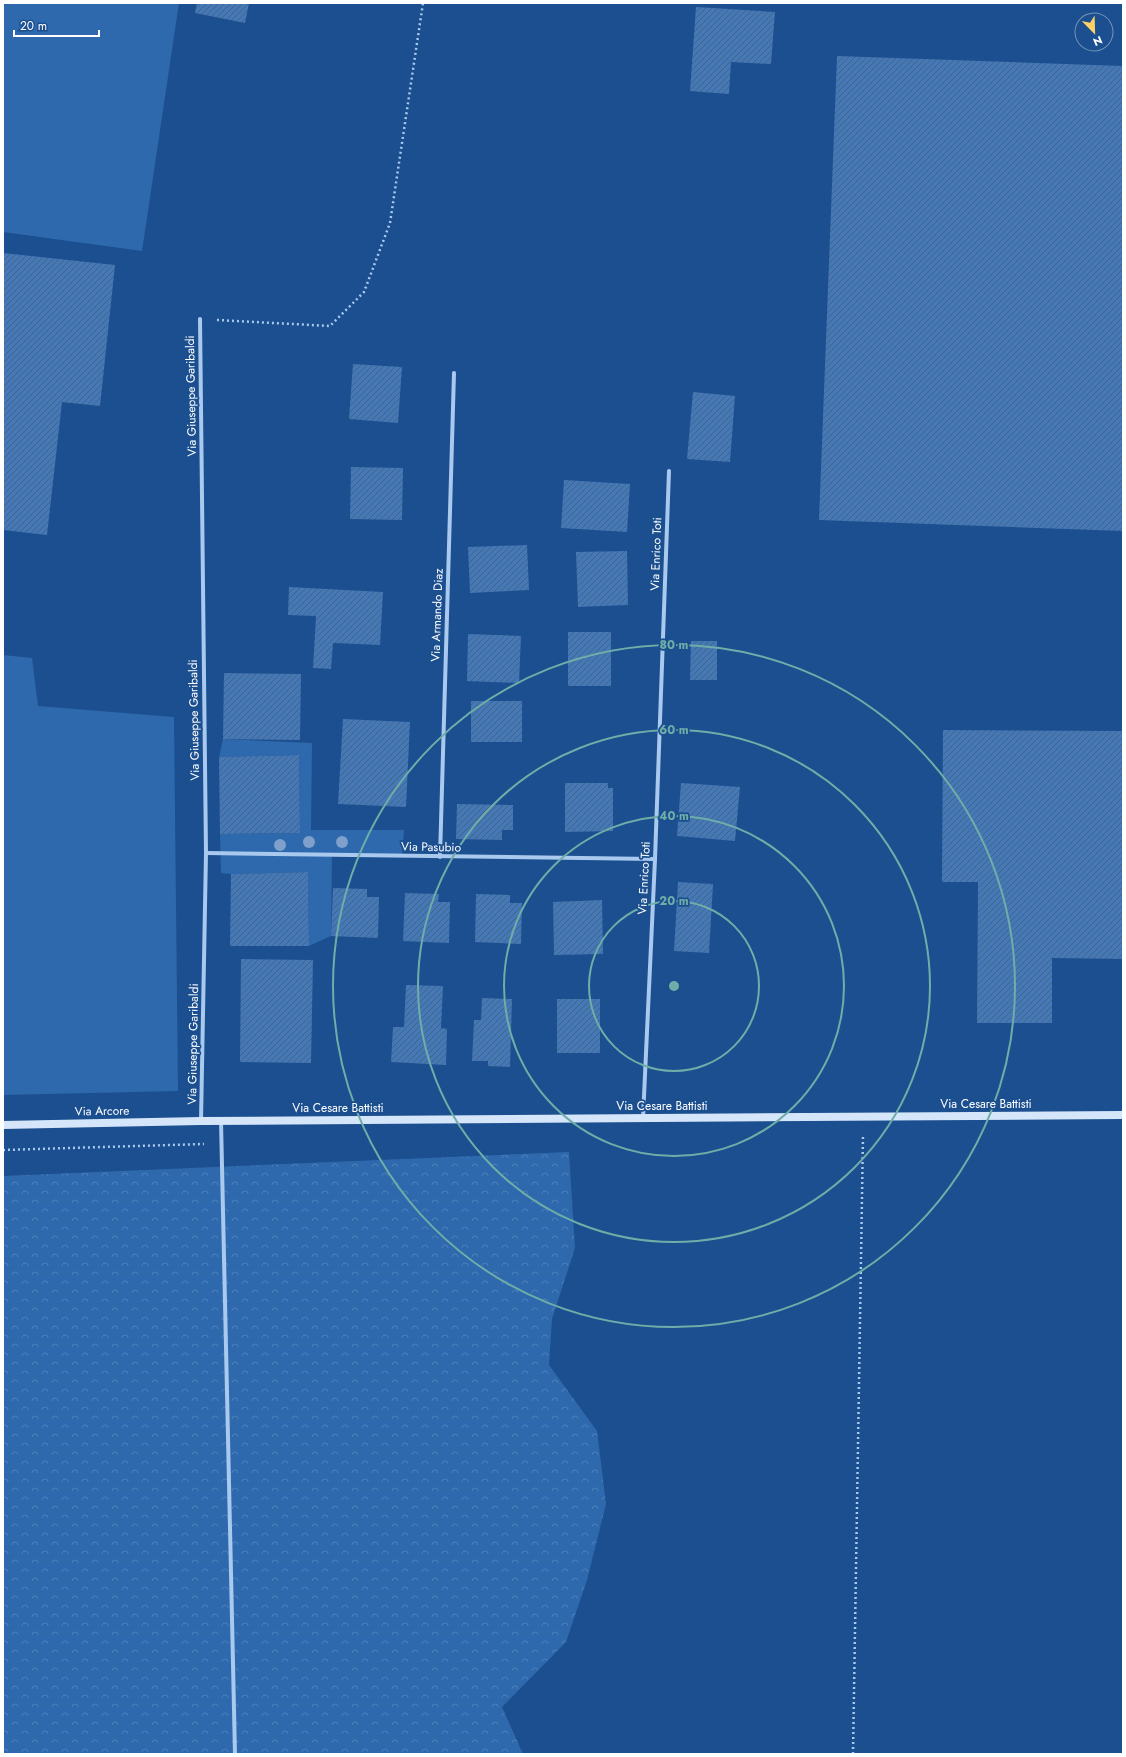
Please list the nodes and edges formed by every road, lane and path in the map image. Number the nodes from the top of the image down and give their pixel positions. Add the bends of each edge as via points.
1 (423, 3) edge
2 (200, 319) joint
3 (454, 373) dead end
4 (668, 471) dead end
5 (206, 853) junction
6 (440, 857) junction
7 (655, 859) junction
8 (1123, 1115) edge
9 (864, 1117) junction
10 (643, 1118) junction
11 (201, 1120) junction
12 (221, 1121) junction
13 (3, 1125) edge
14 (221, 1144) junction
15 (3, 1150) edge
16 (235, 1754) edge
17 (853, 1754) edge

1 - 2 path via 390,223 364,292 330,326
2 - 5 street, Via Giuseppe Garibaldi
3 - 6 street, Via Armando Diaz
4 - 7 street, Via Enrico Toti
5 - 6 street, Via Pasubio
5 - 11 street, Via Giuseppe Garibaldi
6 - 7 street, Via Pasubio
7 - 10 street, Via Enrico Toti
8 - 9 street, Via Cesare Battisti
9 - 10 street, Via Cesare Battisti
9 - 17 path
10 - 12 street, Via Cesare Battisti
11 - 12 street, Via Cesare Battisti
11 - 13 street, Via Arcore
12 - 14 street
14 - 15 path
14 - 16 street

